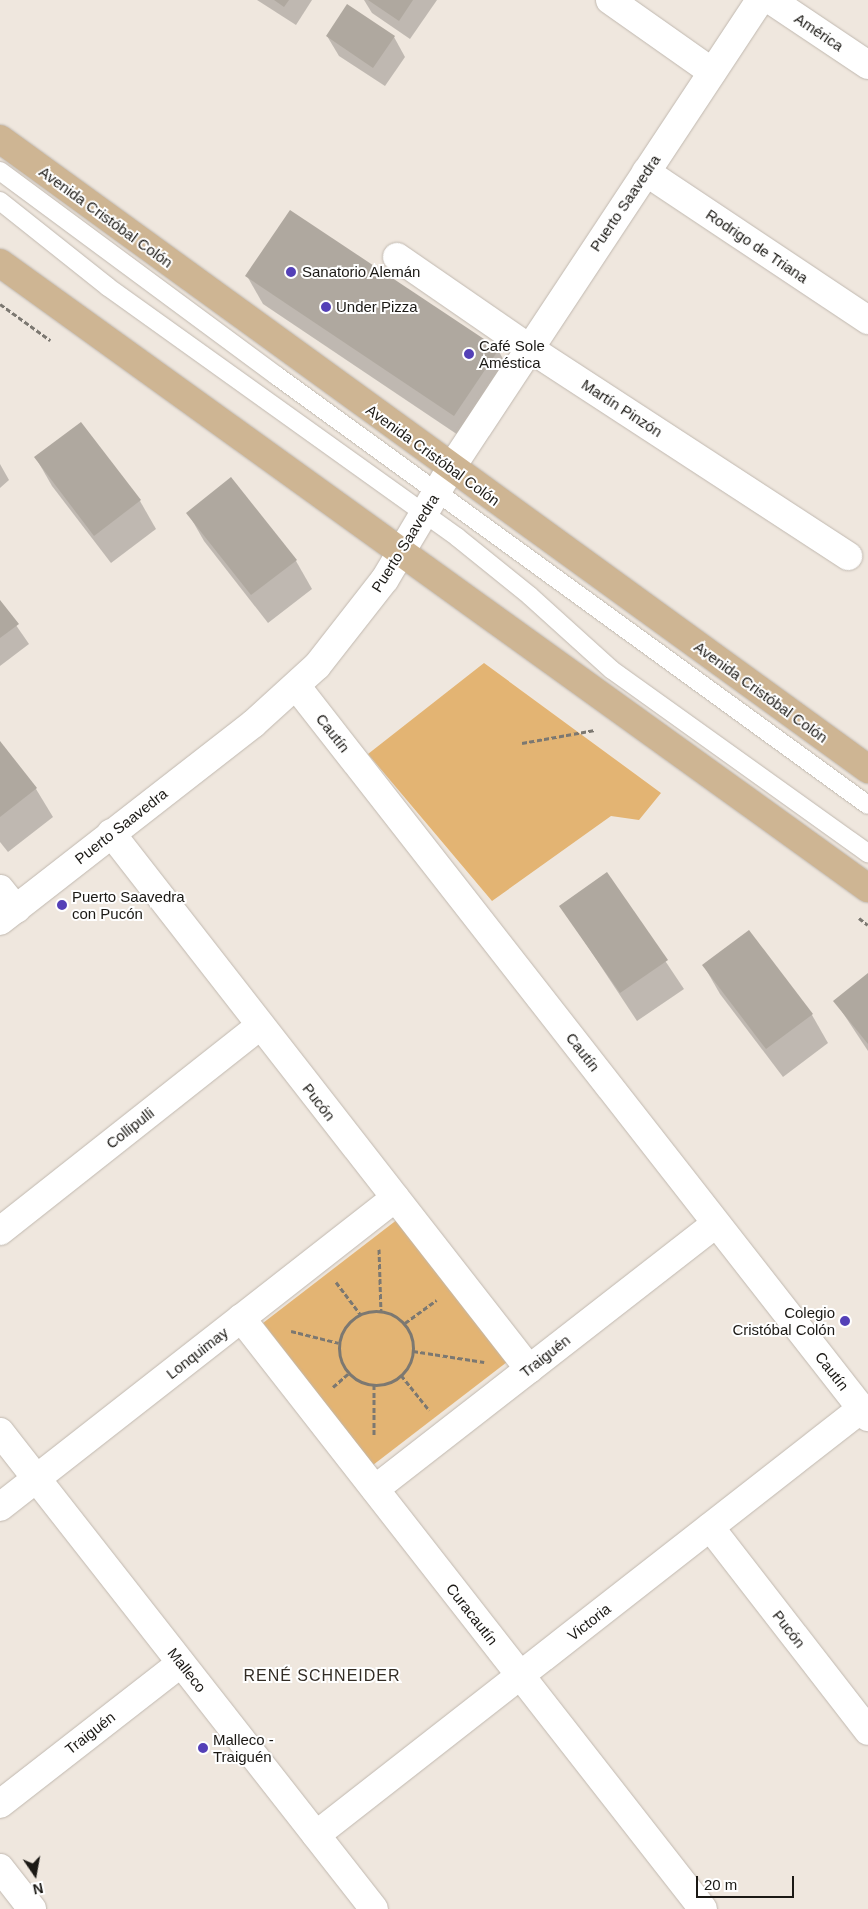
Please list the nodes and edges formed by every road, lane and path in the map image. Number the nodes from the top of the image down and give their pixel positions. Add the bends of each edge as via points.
1 (610, 0) edge
2 (760, 0) edge
3 (771, 0) edge
4 (868, 65) edge
5 (712, 72) junction
6 (0, 139) edge
7 (0, 171) edge
8 (646, 172) junction
9 (0, 202) edge
10 (398, 257) dead end
11 (0, 263) edge
12 (868, 320) edge
13 (529, 348) junction
14 (451, 468) junction
15 (430, 503) junction
16 (402, 551) junction
17 (848, 556) dead end
18 (297, 687) junction
19 (597, 730) dead end
20 (522, 743) dead end
21 (868, 769) edge
22 (868, 805) edge
23 (111, 833) junction
24 (868, 853) edge
25 (868, 888) edge
26 (5, 906) edge
27 (260, 1026) junction
28 (386, 1205) junction
29 (716, 1224) junction
30 (0, 1230) edge
31 (318, 1258) junction
32 (461, 1283) junction
33 (381, 1311) junction
34 (360, 1314) junction
35 (241, 1318) junction
36 (405, 1324) junction
37 (413, 1350) junction
38 (529, 1369) junction
39 (401, 1375) junction
40 (865, 1413) edge
41 (0, 1432) edge
42 (447, 1433) junction
43 (37, 1479) junction
44 (375, 1490) junction
45 (0, 1508) edge
46 (710, 1527) junction
47 (181, 1663) junction
48 (520, 1676) junction
49 (868, 1731) edge
50 (0, 1804) edge
51 (316, 1835) junction
52 (0, 1868) edge
53 (32, 1909) edge
54 (374, 1909) edge
55 (703, 1909) edge

1 - 5 street
2 - 5 street, Puerto Saavedra
3 - 4 street, América
5 - 8 street, Puerto Saavedra
6 - 14 main road, Avenida Cristóbal Colón
7 - 15 lane
8 - 12 street, Rodrigo de Triana
8 - 13 street, Puerto Saavedra
9 - 15 lane via 108,287
10 - 13 street, Martín Pinzón
11 - 16 main road
13 - 14 street, Puerto Saavedra
13 - 17 street, Martín Pinzón
14 - 15 street, Puerto Saavedra
14 - 21 main road, Avenida Cristóbal Colón
15 - 16 street, Puerto Saavedra
15 - 22 lane
15 - 24 lane via 499,570 612,670
16 - 18 street, Puerto Saavedra via 356,618
16 - 25 main road
18 - 23 street, Puerto Saavedra
18 - 29 street, Cautín
19 - 20 path
23 - 26 street, Puerto Saavedra
23 - 27 street, Pucón
27 - 28 street, Pucón
27 - 30 street, Collipulli
28 - 31 street, Lonquimay
28 - 32 street, Pucón
28 - 33 path
29 - 38 street, Traiguén
29 - 40 street, Cautín
31 - 34 path
31 - 35 street, Lonquimay
32 - 36 path
32 - 38 street, Pucón
33 - 34 path
33 - 36 path via 396,1316
34 - 39 path via 349,1321 339,1343 344,1366 362,1382 374,1385 386,1384
35 - 43 street, Lonquimay
35 - 44 street, Curacautín
36 - 37 path via 412,1334
37 - 38 path
37 - 39 path via 412,1359
38 - 42 street, Traiguén
39 - 42 path
40 - 46 street, Victoria
41 - 43 street, Malleco
42 - 44 street, Traiguén
43 - 45 street, Lonquimay
43 - 47 street, Malleco
44 - 48 street, Curacautín
46 - 48 street, Victoria
46 - 49 street, Pucón
47 - 50 street, Traiguén
47 - 51 street, Malleco
48 - 51 street, Victoria
48 - 55 street, Curacautín
51 - 54 street, Malleco
52 - 53 street

